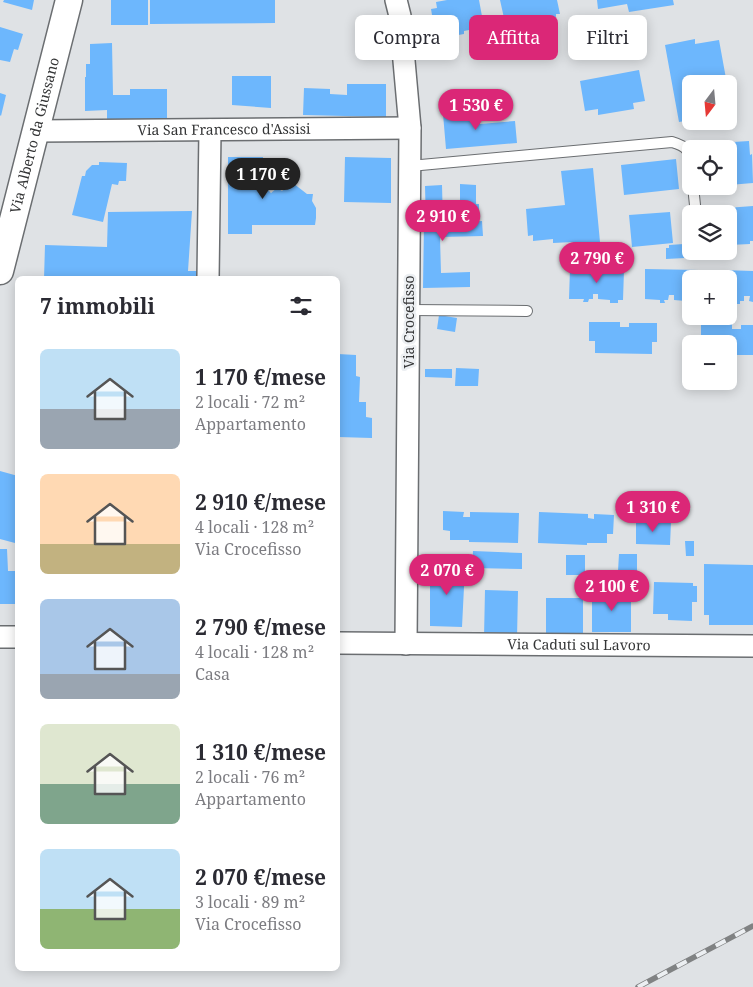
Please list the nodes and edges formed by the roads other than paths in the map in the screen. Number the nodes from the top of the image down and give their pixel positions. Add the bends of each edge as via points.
1 (69, 0) edge
2 (396, 0) edge
3 (410, 128) junction
4 (210, 130) junction
5 (36, 131) junction
6 (682, 145) edge
7 (410, 166) junction
8 (694, 195) edge
9 (695, 205) dead end
10 (0, 271) edge
11 (208, 276) edge
12 (409, 310) junction
13 (527, 311) dead end
14 (0, 637) edge
15 (15, 637) edge
16 (340, 643) edge
17 (406, 644) junction
18 (753, 646) edge

1 - 5 street, Via Alberto da Giussano
2 - 3 street, Via Crocefisso
3 - 4 street, Via San Francesco d'Assisi
3 - 7 street, Via Crocefisso
4 - 5 street, Via San Francesco d'Assisi
4 - 11 street
5 - 10 street, Via Alberto da Giussano
6 - 7 lane via 672,142
7 - 12 street, Via Crocefisso
8 - 9 lane
12 - 13 lane
12 - 17 street, Via Crocefisso
14 - 15 street
16 - 17 street, Via Caduti sul Lavoro
17 - 18 street, Via Caduti sul Lavoro

